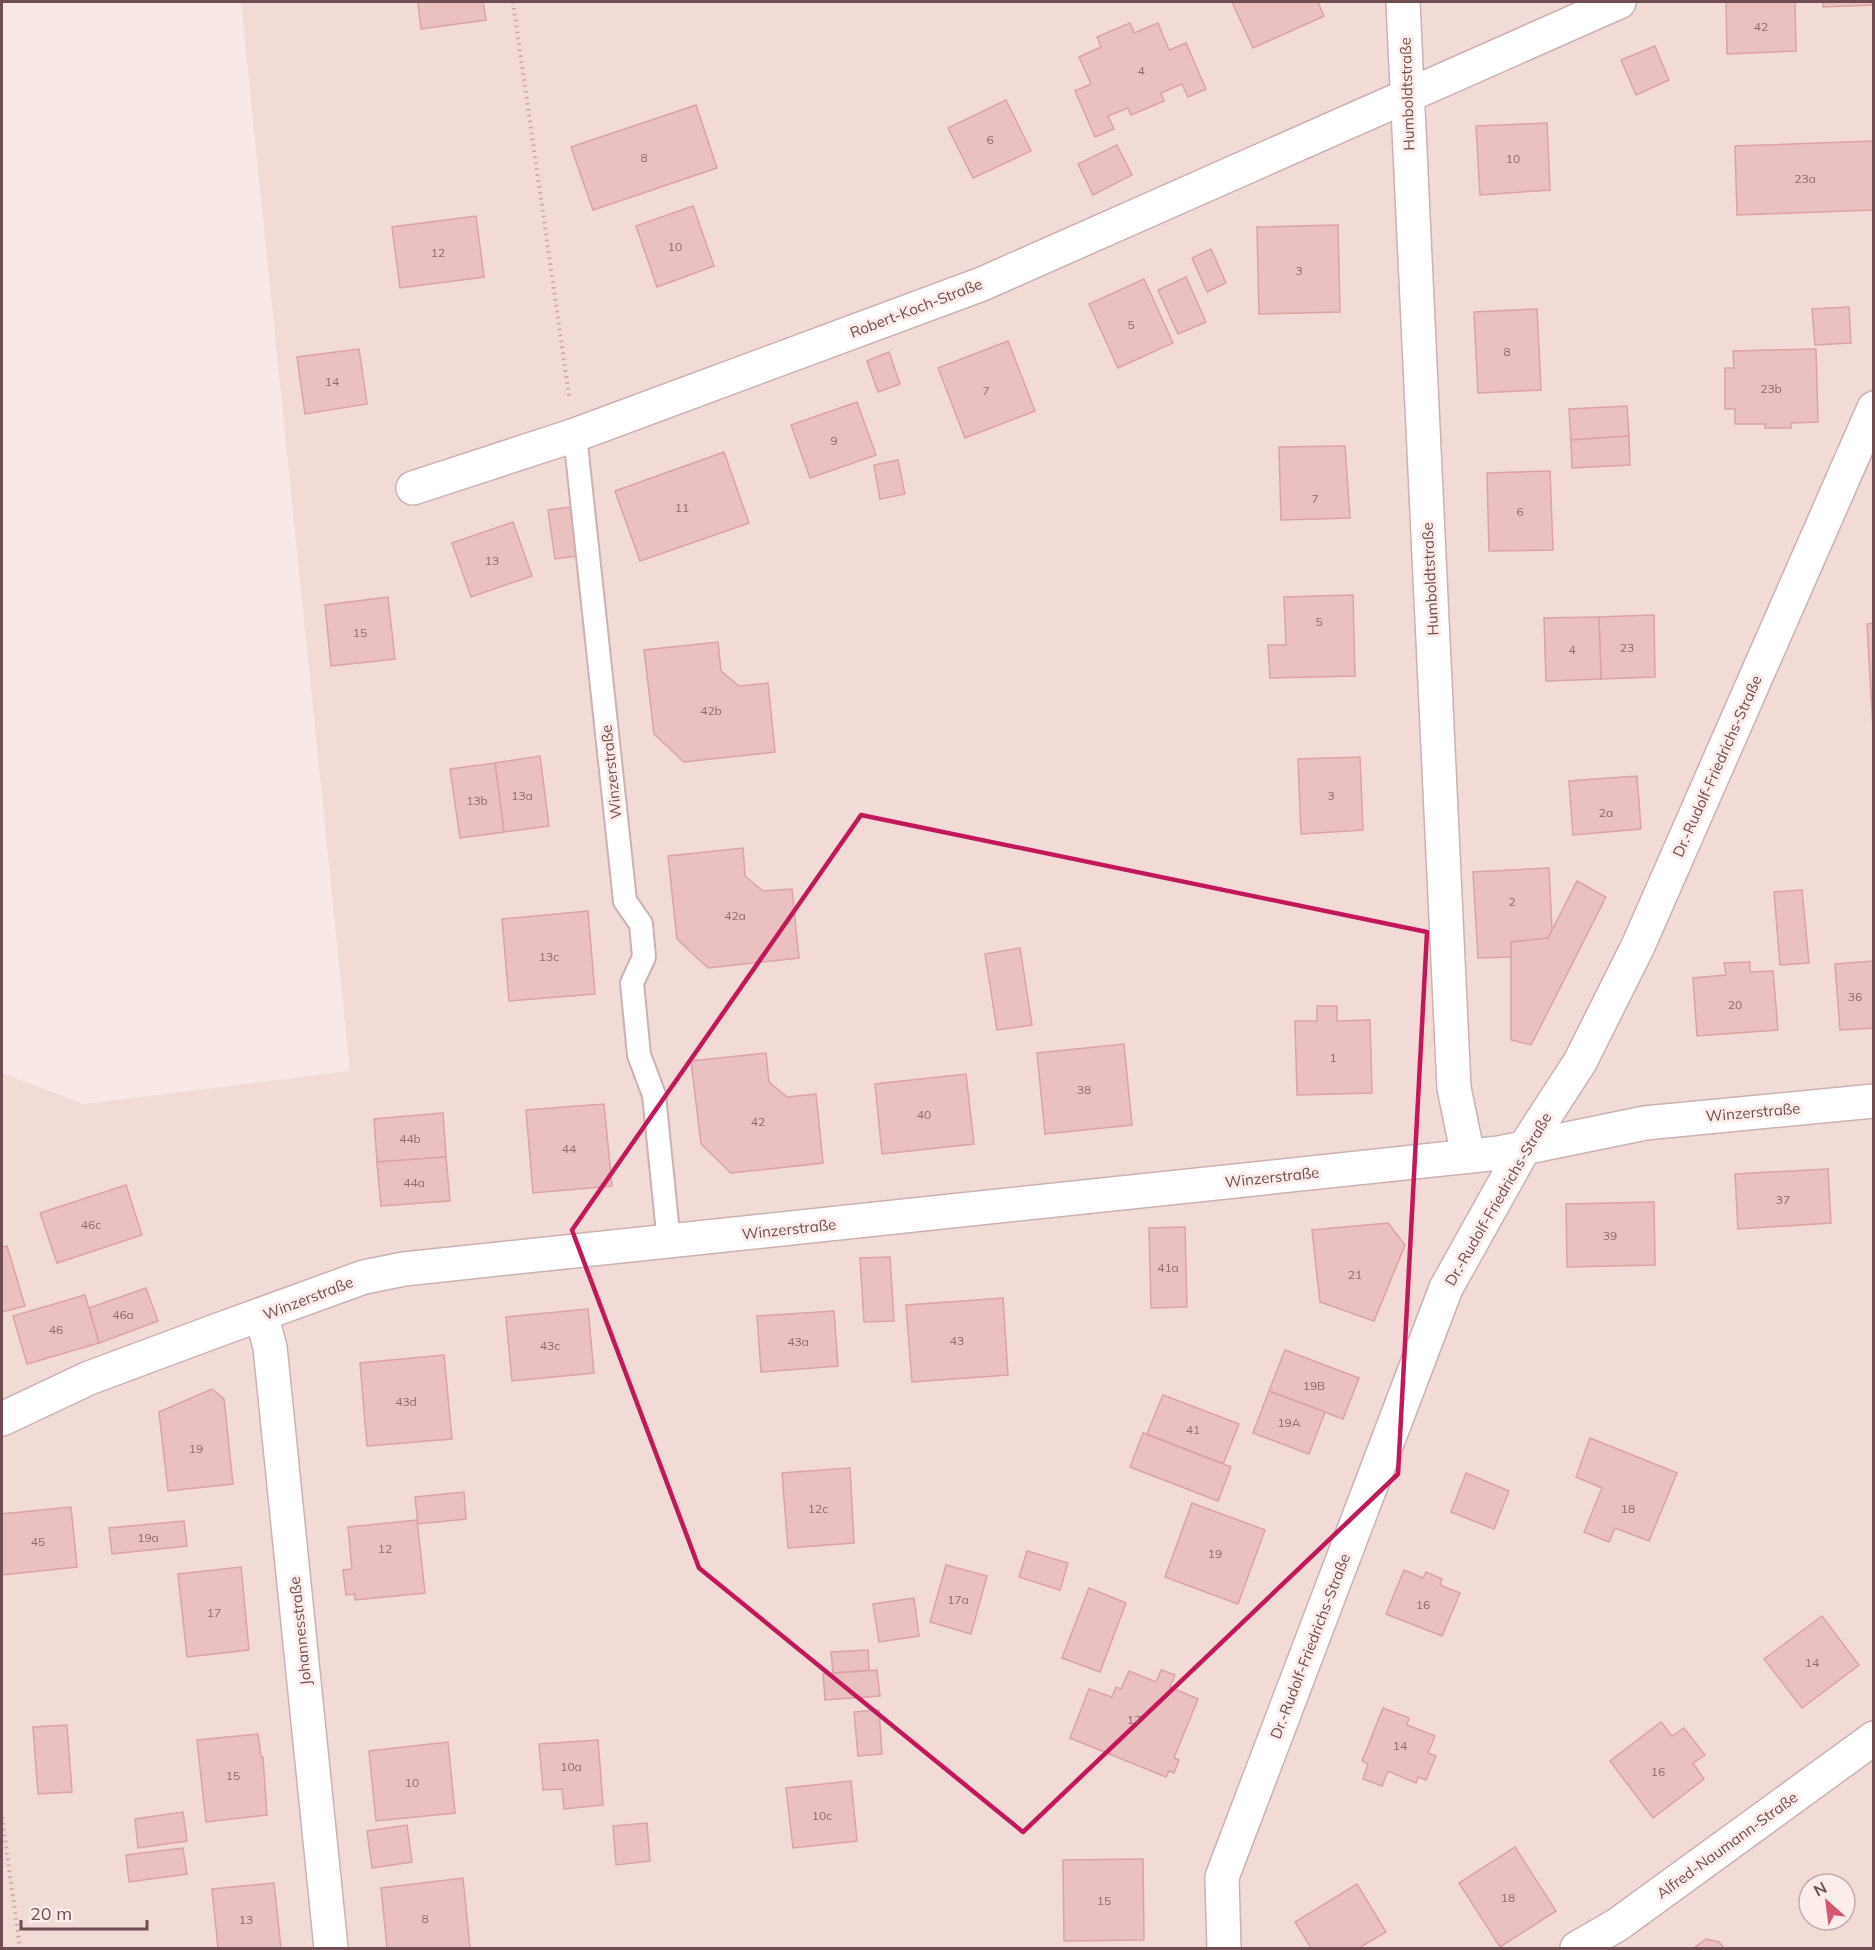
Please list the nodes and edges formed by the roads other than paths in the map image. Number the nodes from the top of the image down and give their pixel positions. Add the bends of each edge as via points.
1 (1403, 2) edge
2 (1618, 2) edge
3 (1406, 95) junction
4 (1874, 408) edge
5 (575, 435) junction
6 (413, 488) dead end
7 (1874, 1101) edge
8 (1523, 1150) junction
9 (1468, 1156) junction
10 (669, 1242) junction
11 (261, 1316) junction
12 (2, 1419) edge
13 (1874, 1738) edge
14 (331, 1948) edge
15 (1224, 1948) edge
16 (1577, 1948) edge

1 - 3 street, Humboldtstraße
2 - 3 street, Robert-Koch-Straße
3 - 5 street, Robert-Koch-Straße via 982,284
3 - 9 street, Humboldtstraße via 1454,1088
4 - 8 street, Dr.-Rudolf-Friedrichs-Straße via 1638,946 1580,1062
5 - 6 street, Robert-Koch-Straße
5 - 10 lane, Winzerstraße via 625,901 641,924 644,957 632,983 639,1055 654,1095
7 - 8 street, Winzerstraße via 1645,1123
8 - 9 street, Winzerstraße
8 - 15 street, Dr.-Rudolf-Friedrichs-Straße via 1446,1288 1222,1877
9 - 10 street, Winzerstraße
10 - 11 street, Winzerstraße via 404,1269 364,1277
11 - 12 street, Winzerstraße via 89,1378
11 - 14 street, Johannesstraße via 270,1347
13 - 16 street, Alfred-Naumann-Straße via 1617,1925

